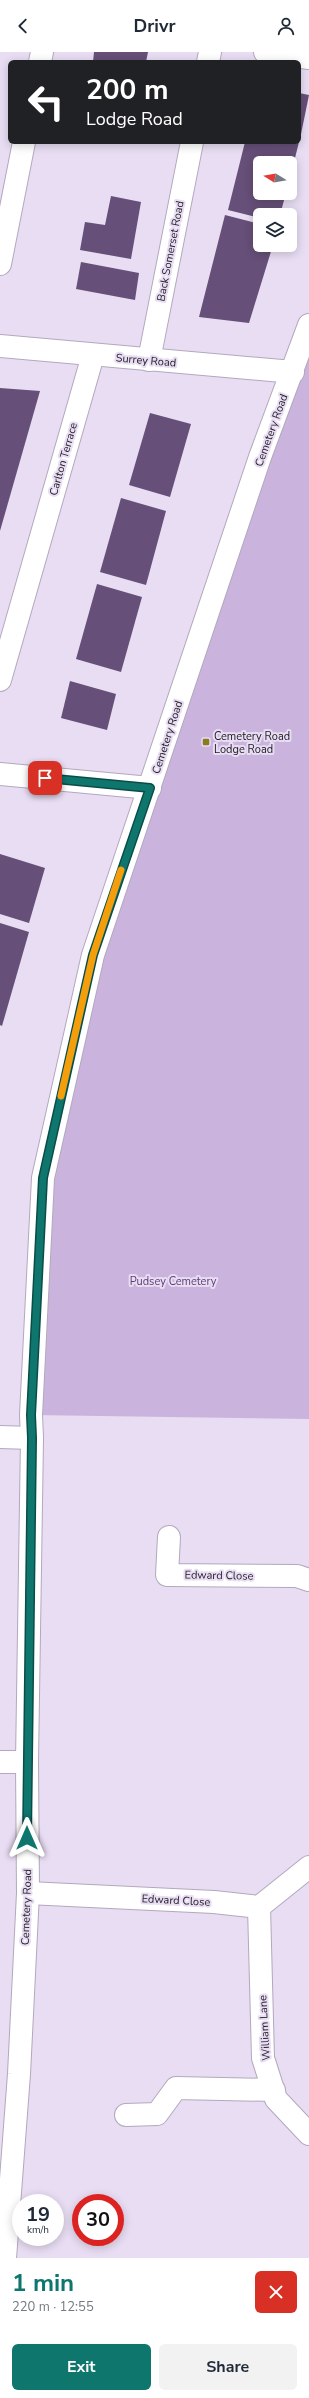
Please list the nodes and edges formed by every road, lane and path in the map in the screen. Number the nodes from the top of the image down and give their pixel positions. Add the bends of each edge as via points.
1 (265, 52) edge
2 (309, 58) edge
3 (24, 144) edge
4 (192, 144) edge
5 (0, 264) edge
6 (309, 325) edge
7 (0, 346) edge
8 (93, 355) junction
9 (149, 360) junction
10 (293, 372) junction
11 (0, 680) edge
12 (0, 774) edge
13 (150, 788) junction
14 (0, 1437) edge
15 (32, 1438) junction
16 (169, 1537) dead end
17 (309, 1580) edge
18 (0, 1762) edge
19 (27, 1762) junction
20 (309, 1867) edge
21 (28, 1893) junction
22 (259, 1907) junction
23 (10, 2074) edge
24 (274, 2090) junction
25 (126, 2115) dead end
26 (309, 2134) edge
27 (5, 2258) edge

1 - 2 street
3 - 5 street
4 - 9 street, Back Somerset Road
6 - 10 street, Cemetery Road
7 - 8 street, Surrey Road
8 - 9 street, Surrey Road
8 - 11 street, Carlton Terrace
9 - 10 street, Surrey Road
10 - 13 street, Cemetery Road via 260,457
12 - 13 street
13 - 15 street, Cemetery Road via 93,955 43,1178
14 - 15 street
15 - 19 street, Cemetery Road
16 - 17 street, Edward Close via 167,1574 297,1576
18 - 19 street
19 - 21 street, Cemetery Road
20 - 22 street
21 - 22 street, Edward Close via 214,1902
21 - 23 street, Cemetery Road
22 - 24 street, William Lane via 263,2058
23 - 27 street, Cemetery Road
24 - 25 street via 176,2088 157,2114
24 - 26 street, William Lane via 276,2099

